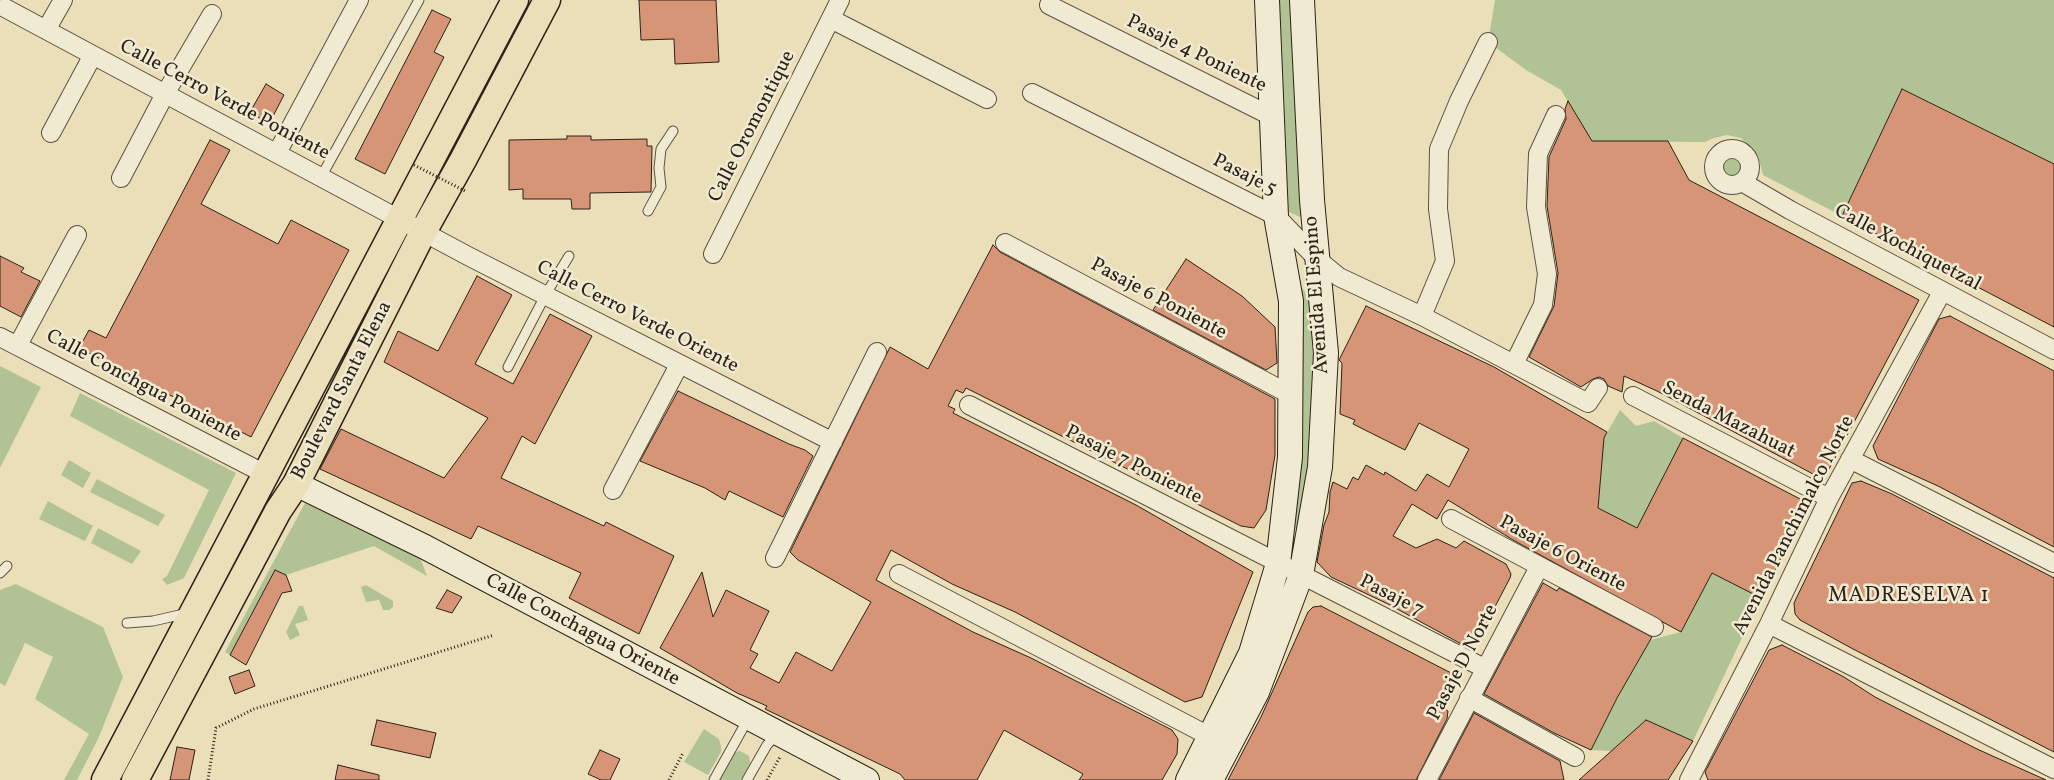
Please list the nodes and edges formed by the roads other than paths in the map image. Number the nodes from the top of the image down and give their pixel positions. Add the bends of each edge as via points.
1 (63, 0) edge
2 (359, 0) edge
3 (419, 0) edge
4 (515, 0) edge
5 (547, 0) edge
6 (840, 0) edge
7 (1266, 0) edge
8 (1302, 0) edge
9 (1049, 5) dead end
10 (5, 8) dead end
11 (212, 14) dead end
12 (831, 19) junction
13 (46, 30) junction
14 (1488, 42) dead end
15 (93, 55) junction
16 (1032, 93) dead end
17 (165, 94) junction
18 (988, 99) dead end
19 (1556, 115) dead end
20 (1272, 116) junction
21 (673, 131) dead end
22 (51, 133) dead end
23 (276, 154) junction
24 (321, 177) junction
25 (121, 178) dead end
26 (1742, 182) dead end
27 (648, 211) dead end
28 (1276, 216) junction
29 (398, 218) junction
30 (423, 232) junction
31 (77, 235) dead end
32 (1005, 243) dead end
33 (713, 254) dead end
34 (569, 256) dead end
35 (1317, 259) junction
36 (1942, 292) junction
37 (546, 294) junction
38 (1422, 316) junction
39 (0, 337) edge
40 (18, 346) junction
41 (2054, 350) edge
42 (877, 352) dead end
43 (326, 361) junction
44 (1514, 364) junction
45 (679, 365) junction
46 (508, 367) dead end
47 (1290, 395) junction
48 (1593, 396) dead end
49 (1633, 396) dead end
50 (970, 406) dead end
51 (833, 442) junction
52 (1850, 460) junction
53 (267, 475) junction
54 (296, 484) junction
55 (613, 490) dead end
56 (1830, 498) junction
57 (1451, 519) dead end
58 (775, 558) dead end
59 (2054, 563) edge
60 (1278, 564) junction
61 (7, 566) dead end
62 (1539, 567) junction
63 (0, 574) edge
64 (899, 574) dead end
65 (1301, 575) junction
66 (237, 588) junction
67 (191, 612) junction
68 (127, 624) dead end
69 (1770, 624) junction
70 (1654, 627) dead end
71 (1484, 668) junction
72 (1469, 698) junction
73 (748, 719) junction
74 (784, 736) junction
75 (1209, 736) junction
76 (1575, 758) dead end
77 (2054, 769) edge
78 (105, 780) edge
79 (135, 780) edge
80 (714, 780) edge
81 (747, 780) edge
82 (867, 780) edge
83 (1188, 780) edge
84 (1211, 780) edge
85 (1427, 780) edge
86 (1689, 780) edge

1 - 13 street
2 - 23 street
3 - 24 lane
4 - 29 main road, Boulevard Santa Elena
5 - 30 main road, Boulevard Santa Elena
6 - 12 street, Calle Oromontique
7 - 20 main road, Avenida El Espino
8 - 35 main road, Avenida El Espino
9 - 20 street, Pasaje 4 Poniente
10 - 13 street, Calle Cerro Verde Poniente
11 - 17 street
12 - 18 street
12 - 33 street, Calle Oromontique
13 - 15 street, Calle Cerro Verde Poniente
14 - 38 street via 1439,149 1438,210 1445,261
15 - 17 street, Calle Cerro Verde Poniente
15 - 22 street
16 - 28 street, Pasaje 5
17 - 23 street, Calle Cerro Verde Poniente
17 - 25 street
19 - 44 street via 1538,154 1536,207 1547,274 1543,305
20 - 28 main road, Avenida El Espino
21 - 27 lane via 661,149 661,187
23 - 24 street, Calle Cerro Verde Poniente
24 - 29 street, Calle Cerro Verde Poniente
26 - 36 street, Calle Xochiquetzal
28 - 35 street, Pasaje 5
28 - 47 main road, Avenida El Espino via 1291,301
29 - 30 street, Calle Cerro Verde Poniente
29 - 43 main road, Boulevard Santa Elena
30 - 37 street, Calle Cerro Verde Oriente
30 - 54 main road, Boulevard Santa Elena
31 - 40 street
32 - 47 street, Pasaje 6 Poniente
34 - 37 lane
35 - 38 street, Pasaje 5 via 1339,277
35 - 65 main road, Avenida El Espino via 1326,353 1321,457
36 - 41 street, Calle Xochiquetzal
36 - 52 street, Avenida Panchimalco Norte
37 - 45 street, Calle Cerro Verde Oriente
37 - 46 lane
38 - 44 street, Pasaje 5
39 - 40 street, Calle Conchgua Poniente
40 - 53 street, Calle Conchgua Poniente
42 - 51 street
43 - 53 main road, Boulevard Santa Elena
43 - 54 main road via 324,392 290,458 291,477
44 - 48 street, Pasaje 5
45 - 51 street, Calle Cerro Verde Oriente
45 - 55 street
47 - 60 main road, Avenida El Espino via 1290,457
49 - 56 street, Senda Mazahuat
50 - 60 street, Pasaje 7 Poniente
51 - 58 street
52 - 56 street, Avenida Panchimalco Norte
52 - 59 street
53 - 66 main road via 276,482 276,497 244,554
53 - 67 main road, Boulevard Santa Elena
54 - 66 main road, Boulevard Santa Elena
54 - 73 main road, Calle Conchagua Oriente via 425,547
56 - 69 street, Avenida Panchimalco Norte
57 - 62 street, Pasaje 6 Oriente
60 - 65 street, Pasaje 7
60 - 75 main road, Avenida El Espino via 1251,653
61 - 63 lane
62 - 70 street, Pasaje 6 Oriente
62 - 71 street, Pasaje D Norte
64 - 75 street
65 - 71 street, Pasaje 7
65 - 84 main road, Avenida El Espino via 1257,692
66 - 79 main road, Boulevard Santa Elena
67 - 68 lane via 153,622
67 - 78 main road, Boulevard Santa Elena
69 - 77 street
69 - 86 street, Avenida Panchimalco Norte
71 - 72 street, Pasaje D Norte
72 - 76 street
72 - 85 street, Pasaje D Norte
73 - 74 main road, Calle Conchagua Oriente
73 - 80 lane
74 - 81 lane via 767,745
74 - 82 main road, Calle Conchagua Oriente
75 - 83 main road, Avenida El Espino

